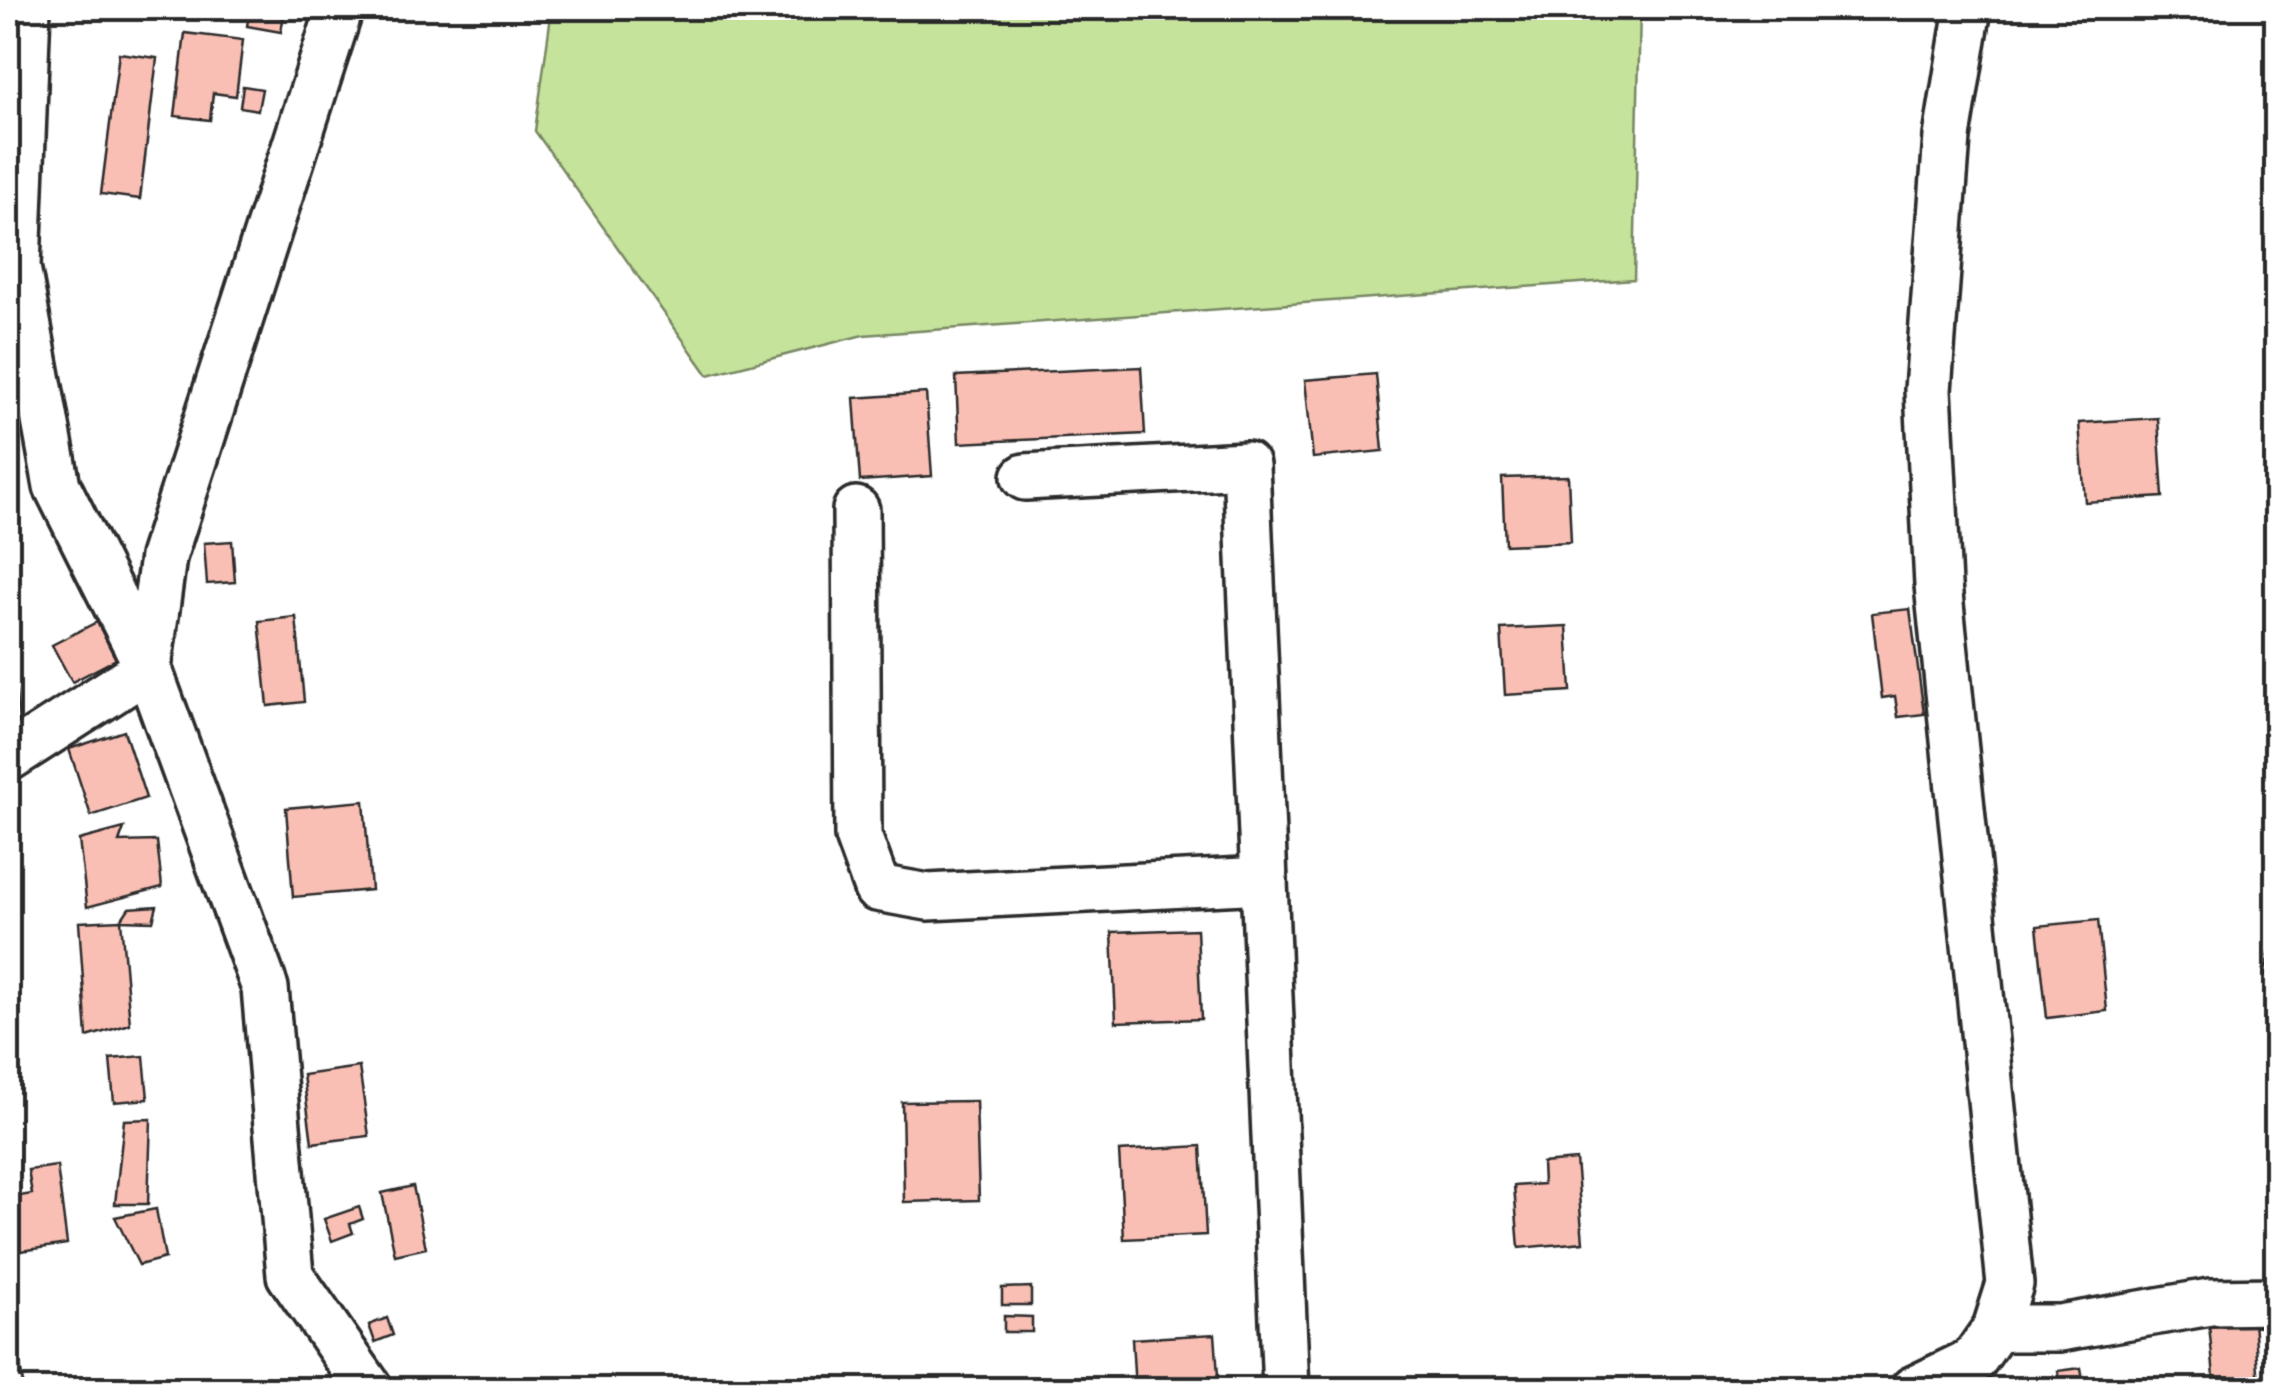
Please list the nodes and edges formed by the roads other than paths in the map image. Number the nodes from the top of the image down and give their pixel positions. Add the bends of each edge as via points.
1 (27, 8) edge
2 (340, 8) edge
3 (1968, 8) edge
4 (1025, 476) dead end
5 (856, 510) dead end
6 (148, 668) junction
7 (8, 758) edge
8 (1264, 880) junction
9 (2276, 1300) edge
10 (1996, 1328) junction
11 (370, 1390) edge
12 (1286, 1390) edge
13 (1914, 1390) edge

1 - 6 street via 17,267 50,450 57,486
2 - 6 street via 163,556
3 - 10 street via 1947,137 1928,390 1938,585 2010,1284
4 - 8 street via 1246,466
5 - 8 street via 858,836 877,888 928,897
6 - 7 street
6 - 11 street via 265,988 290,1274
8 - 12 street
9 - 10 street via 2210,1302 2060,1328
10 - 13 street via 1973,1361

